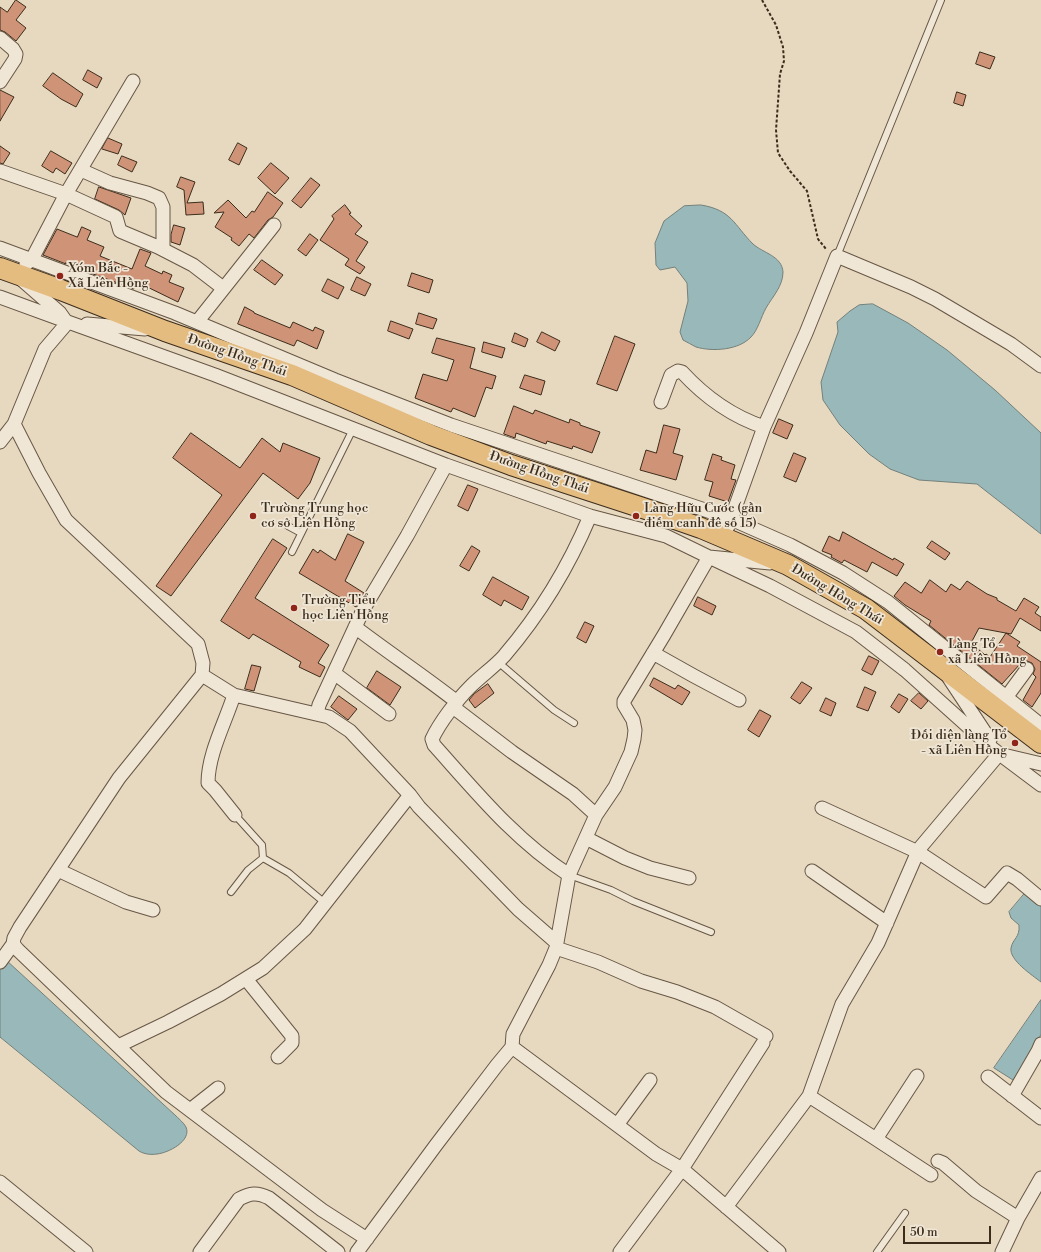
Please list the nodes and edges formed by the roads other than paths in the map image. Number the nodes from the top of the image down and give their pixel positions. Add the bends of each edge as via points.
1 (941, 0) edge
2 (0, 38) edge
3 (133, 81) dead end
4 (0, 82) edge
5 (81, 170) junction
6 (0, 171) edge
7 (66, 194) junction
8 (274, 225) dead end
9 (0, 248) edge
10 (163, 249) junction
11 (837, 256) junction
12 (32, 259) junction
13 (8, 271) edge
14 (223, 288) junction
15 (0, 297) edge
16 (66, 321) junction
17 (197, 322) junction
18 (165, 330) junction
19 (1041, 366) edge
20 (661, 402) dead end
21 (14, 424) junction
22 (764, 427) junction
23 (353, 429) junction
24 (431, 435) junction
25 (0, 442) edge
26 (422, 456) junction
27 (446, 465) junction
28 (652, 511) junction
29 (590, 516) junction
30 (731, 519) junction
31 (288, 526) dead end
32 (300, 533) junction
33 (723, 538) junction
34 (292, 552) dead end
35 (709, 557) junction
36 (788, 565) junction
37 (355, 627) junction
38 (653, 653) junction
39 (498, 662) junction
40 (941, 666) junction
41 (1027, 669) dead end
42 (334, 673) junction
43 (202, 675) junction
44 (234, 696) junction
45 (739, 700) dead end
46 (1002, 703) junction
47 (455, 705) junction
48 (317, 714) junction
49 (389, 714) dead end
50 (574, 723) dead end
51 (1041, 725) edge
52 (1041, 743) edge
53 (999, 754) junction
54 (1041, 764) edge
55 (1041, 785) edge
56 (410, 795) junction
57 (822, 808) dead end
58 (596, 815) junction
59 (235, 816) joint
60 (586, 838) junction
61 (918, 852) junction
62 (263, 858) junction
63 (58, 870) junction
64 (812, 872) dead end
65 (569, 875) junction
66 (689, 878) dead end
67 (231, 892) dead end
68 (1041, 899) edge
69 (325, 903) junction
70 (153, 910) dead end
71 (887, 923) junction
72 (711, 932) dead end
73 (13, 944) junction
74 (556, 945) junction
75 (0, 962) edge
76 (246, 979) junction
77 (1041, 1044) edge
78 (118, 1046) junction
79 (512, 1048) junction
80 (278, 1057) dead end
81 (917, 1076) dead end
82 (988, 1077) dead end
83 (650, 1080) dead end
84 (218, 1088) dead end
85 (809, 1096) junction
86 (1012, 1096) junction
87 (190, 1110) junction
88 (1041, 1118) edge
89 (617, 1125) junction
90 (876, 1139) junction
91 (938, 1161) dead end
92 (682, 1169) junction
93 (930, 1175) dead end
94 (1041, 1178) edge
95 (0, 1182) edge
96 (726, 1207) junction
97 (904, 1213) dead end
98 (1018, 1218) junction
99 (367, 1239) junction
100 (86, 1252) edge
101 (200, 1252) edge
102 (338, 1252) edge
103 (357, 1252) edge
104 (620, 1252) edge
105 (779, 1252) edge
106 (877, 1252) edge
107 (1002, 1252) edge

1 - 11 lane
2 - 4 street via 16,54
3 - 5 street
5 - 7 street
5 - 10 street via 110,183 158,198 163,207
6 - 7 street
7 - 10 street via 116,216 120,231
7 - 12 street
8 - 14 street
9 - 12 street
10 - 14 street via 193,265
11 - 19 street via 911,287 1010,344
11 - 22 street
12 - 13 street
12 - 17 street
13 - 16 street via 60,313
13 - 18 main road, Đường Hồng Thái
14 - 17 street
15 - 16 street
16 - 18 street
16 - 21 street via 45,349
16 - 23 street via 214,374
17 - 30 street via 335,380 451,424
18 - 24 main road, Đường Hồng Thái via 292,376
20 - 22 street via 671,375 678,371 710,399 741,418
21 - 25 street
21 - 43 street via 66,520 198,644 203,663
22 - 30 street
23 - 26 street
23 - 32 lane
24 - 26 street
24 - 28 main road, Đường Hồng Thái via 511,465
26 - 27 street
27 - 29 street
27 - 37 street
28 - 33 main road, Đường Hồng Thái
28 - 35 street
29 - 35 street via 666,536
29 - 39 street via 579,542 555,584 527,626
30 - 33 street
30 - 46 street via 850,577 888,602
31 - 32 lane
32 - 34 lane
33 - 36 main road, Đường Hồng Thái
35 - 36 street
35 - 38 street
35 - 53 street via 856,632 905,670
36 - 40 main road, Đường Hồng Thái via 866,609
37 - 42 street
37 - 47 street via 422,674
38 - 45 street
38 - 58 street via 624,701 633,720 634,739 631,752 615,787
39 - 47 street via 469,688
39 - 50 lane via 554,710
40 - 46 main road, Đường Hồng Thái
40 - 53 street
41 - 46 street
42 - 48 street
42 - 49 street
43 - 44 street
43 - 63 street via 119,778
44 - 48 street
44 - 59 street via 211,757 208,783
46 - 51 street
46 - 52 main road, Đường Hồng Thái
47 - 58 street via 512,752 573,794
47 - 65 street via 434,735 434,746 529,846
48 - 56 street via 329,717 350,731
53 - 54 street
53 - 55 street
53 - 61 street
56 - 69 street
56 - 74 street via 518,910
57 - 61 street
58 - 60 street
59 - 62 lane via 262,844
60 - 65 street
60 - 66 street via 650,868
61 - 68 street via 986,897 1006,873
61 - 71 street
62 - 67 lane via 248,870
62 - 69 lane via 288,873
63 - 70 street via 126,902
63 - 73 street via 20,926
64 - 71 street
65 - 72 lane
65 - 74 street
69 - 76 street via 305,929 263,968
71 - 85 street via 842,1004
73 - 75 street
73 - 78 street
74 - 79 street via 549,965 513,1034
74 - 92 street via 641,981 715,1007 765,1040
76 - 78 street
76 - 80 street via 292,1036 292,1043
77 - 86 street
78 - 87 street via 166,1092
79 - 89 street
79 - 99 street
81 - 90 street
82 - 86 street
83 - 89 street
84 - 87 street
85 - 90 street
85 - 96 street
86 - 88 street
87 - 99 street via 322,1210
89 - 92 street via 656,1154
90 - 93 street
91 - 98 street via 976,1191
92 - 96 street
92 - 104 street
94 - 98 street
95 - 100 street
96 - 105 street
97 - 106 lane
98 - 107 street
99 - 103 street
101 - 102 street via 239,1199 254,1193 269,1198

